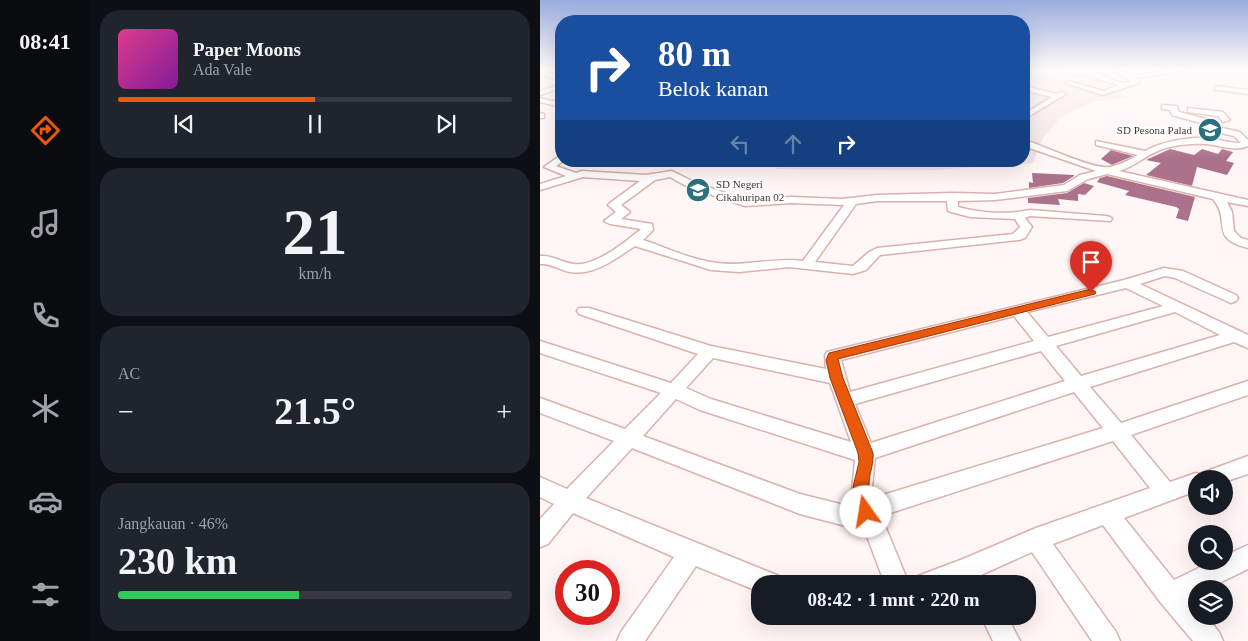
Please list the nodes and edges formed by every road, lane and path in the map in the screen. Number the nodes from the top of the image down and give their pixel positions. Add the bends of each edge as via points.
1 (1054, 99) edge
2 (540, 100) edge
3 (555, 104) edge
4 (1165, 106) dead end
5 (1174, 108) junction
6 (1030, 113) edge
7 (1226, 120) dead end
8 (1100, 143) dead end
9 (1247, 143) edge
10 (1030, 146) edge
11 (1045, 152) junction
12 (1030, 154) edge
13 (1147, 154) junction
14 (555, 163) edge
15 (670, 167) edge
16 (1107, 171) junction
17 (668, 174) junction
18 (573, 175) junction
19 (652, 177) junction
20 (540, 187) edge
21 (953, 196) junction
22 (1217, 197) junction
23 (852, 202) junction
24 (1248, 202) edge
25 (1018, 216) junction
26 (1106, 219) dead end
27 (634, 241) junction
28 (1248, 244) edge
29 (540, 260) edge
30 (807, 264) junction
31 (1128, 283) junction
32 (1231, 298) dead end
33 (1176, 307) junction
34 (1017, 310) junction
35 (584, 311) dead end
36 (1242, 339) edge
37 (1043, 343) junction
38 (540, 347) edge
39 (710, 352) junction
40 (837, 378) junction
41 (1077, 384) junction
42 (1248, 388) edge
43 (673, 390) junction
44 (846, 400) junction
45 (540, 405) edge
46 (1117, 432) junction
47 (628, 439) junction
48 (865, 453) junction
49 (1248, 465) edge
50 (1233, 470) edge
51 (1188, 485) edge
52 (540, 487) edge
53 (1166, 492) junction
54 (569, 502) junction
55 (1108, 514) junction
56 (870, 517) junction
57 (540, 536) edge
58 (1036, 539) junction
59 (691, 553) junction
60 (1248, 557) edge
61 (893, 575) edge
62 (973, 575) edge
63 (751, 576) edge
64 (1170, 594) junction
65 (998, 625) edge
66 (630, 641) edge
67 (1007, 641) edge
68 (1107, 641) edge
69 (1210, 641) edge

1 - 6 street
2 - 3 street
4 - 5 street
5 - 7 street via 1220,114
5 - 9 street via 1180,116 1208,122 1215,129 1237,134
8 - 13 street
9 - 13 street via 1241,146 1188,142 1157,148
10 - 11 street
11 - 12 street
11 - 16 street
13 - 16 street
14 - 18 street via 549,168
15 - 17 street
16 - 21 street via 1084,177 1071,187 1055,191 994,197
16 - 22 street
17 - 19 street
17 - 23 street via 745,203 791,200
18 - 19 street
18 - 20 street
19 - 27 street via 613,206 624,212 611,222 648,227
21 - 23 street via 869,198
21 - 25 street via 951,207 956,211
22 - 24 street
22 - 28 street via 1226,208 1228,234
23 - 30 street
25 - 26 street via 1027,213
25 - 30 street via 1026,227 1021,235 1015,237 877,252 862,268 853,270
27 - 29 street via 582,269
27 - 30 street via 716,267
31 - 32 street via 1156,274 1178,274
31 - 33 street
31 - 34 street
33 - 36 street
33 - 37 street
34 - 37 street
34 - 40 street via 833,356
35 - 39 street
36 - 41 street
37 - 41 street
37 - 44 street
38 - 43 street
39 - 40 street
39 - 43 street
40 - 44 street
41 - 46 street
41 - 48 street
42 - 46 street
43 - 47 street
43 - 48 street via 706,405
44 - 48 street
45 - 47 street
46 - 53 street
46 - 56 street
47 - 54 street
47 - 56 street via 800,504
48 - 56 street via 861,487
49 - 50 street
51 - 53 street
52 - 54 street
53 - 55 street
54 - 57 street
54 - 59 street
55 - 58 street
55 - 64 street
56 - 61 street
58 - 62 street
58 - 68 street
59 - 63 street
59 - 66 street
60 - 64 street
64 - 69 street
65 - 67 street

